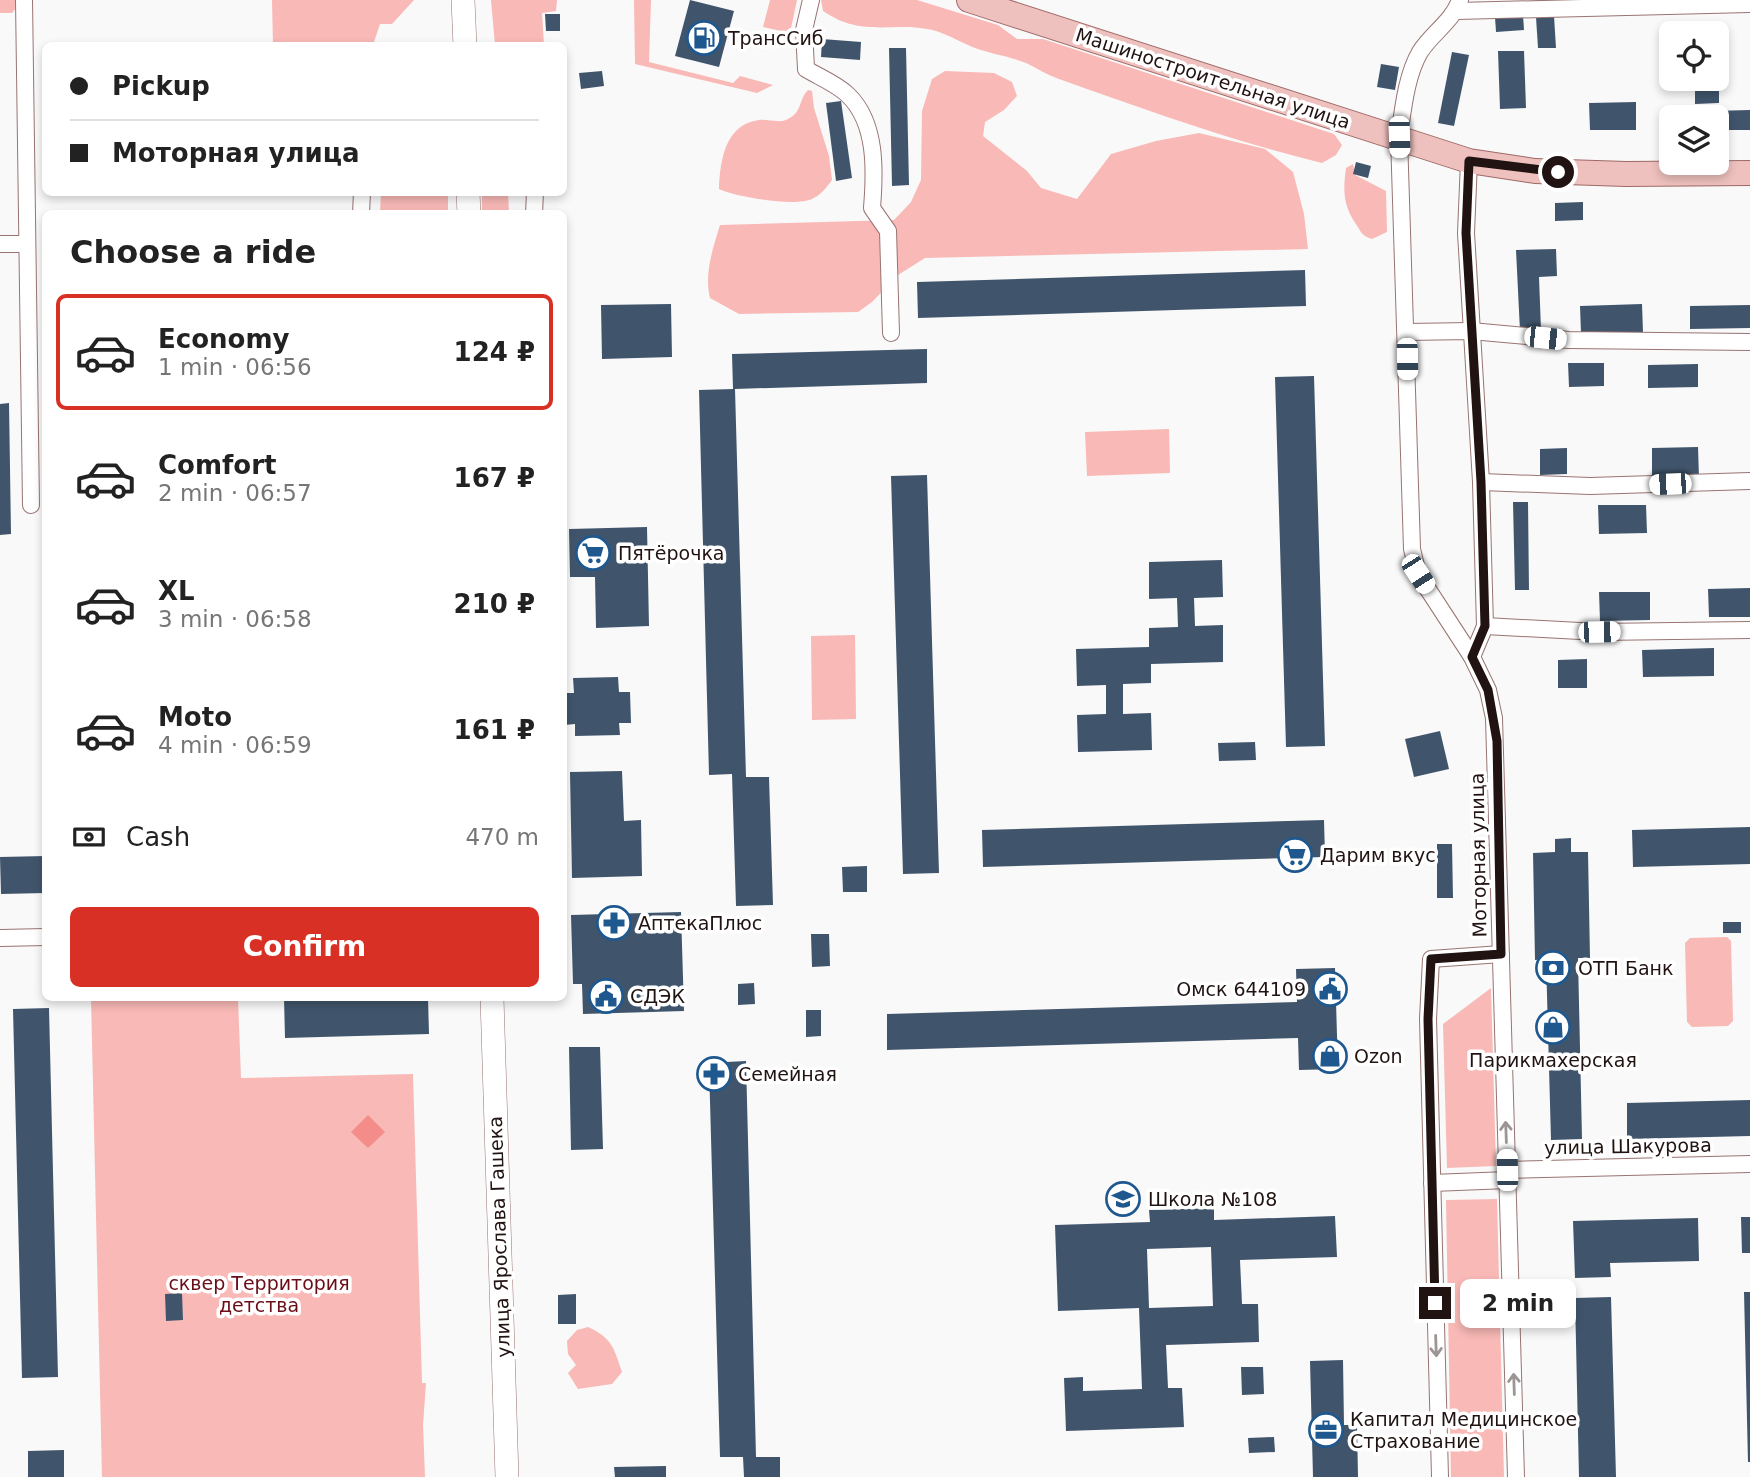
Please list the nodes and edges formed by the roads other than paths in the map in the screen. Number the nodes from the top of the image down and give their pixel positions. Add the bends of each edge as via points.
1 (24, 0) edge
2 (463, 0) edge
3 (811, 0) edge
4 (969, 0) edge
5 (1750, 4) edge
6 (1458, 6) edge
7 (465, 42) edge
8 (1399, 137) junction
9 (1469, 161) junction
10 (1750, 173) edge
11 (0, 244) edge
12 (27, 244) junction
13 (28, 308) junction
14 (42, 308) edge
15 (1471, 331) junction
16 (1406, 332) junction
17 (891, 333) dead end
18 (1750, 342) edge
19 (1750, 481) edge
20 (1481, 482) junction
21 (31, 505) dead end
22 (1485, 626) junction
23 (1750, 630) edge
24 (1472, 657) junction
25 (42, 937) edge
26 (0, 938) edge
27 (1501, 954) junction
28 (492, 1001) edge
29 (1750, 1164) edge
30 (1507, 1175) junction
31 (1432, 1183) junction
32 (507, 1477) edge
33 (1440, 1477) edge
34 (1516, 1477) edge

1 - 12 street
2 - 7 main road
3 - 17 street via 804,30 806,69 847,94 864,118 870,139 872,208 888,231
4 - 8 main road, Машиностроительная улица
5 - 6 street
6 - 8 street, Моторная улица via 1420,51
8 - 9 main road, Машиностроительная улица
8 - 16 street, Моторная улица
9 - 10 main road, Машиностроительная улица via 1535,171
9 - 15 street via 1466,233
11 - 12 street
12 - 13 street
13 - 14 street
13 - 21 street
15 - 16 street
15 - 18 street via 1569,340
15 - 20 street
16 - 24 street, Моторная улица via 1412,549 1418,574
19 - 20 street via 1590,486
20 - 22 street
22 - 23 street via 1599,632
22 - 24 street
24 - 27 street, Моторная улица via 1488,690 1497,741
25 - 26 street
30 -> 27 street, Моторная улица
27 - 31 street via 1431,959
28 - 32 main road, улица Ярослава Гашека
29 - 30 street, улица Шакурова
30 - 31 street, улица Шакурова
34 -> 30 street, Моторная улица
31 -> 33 street

